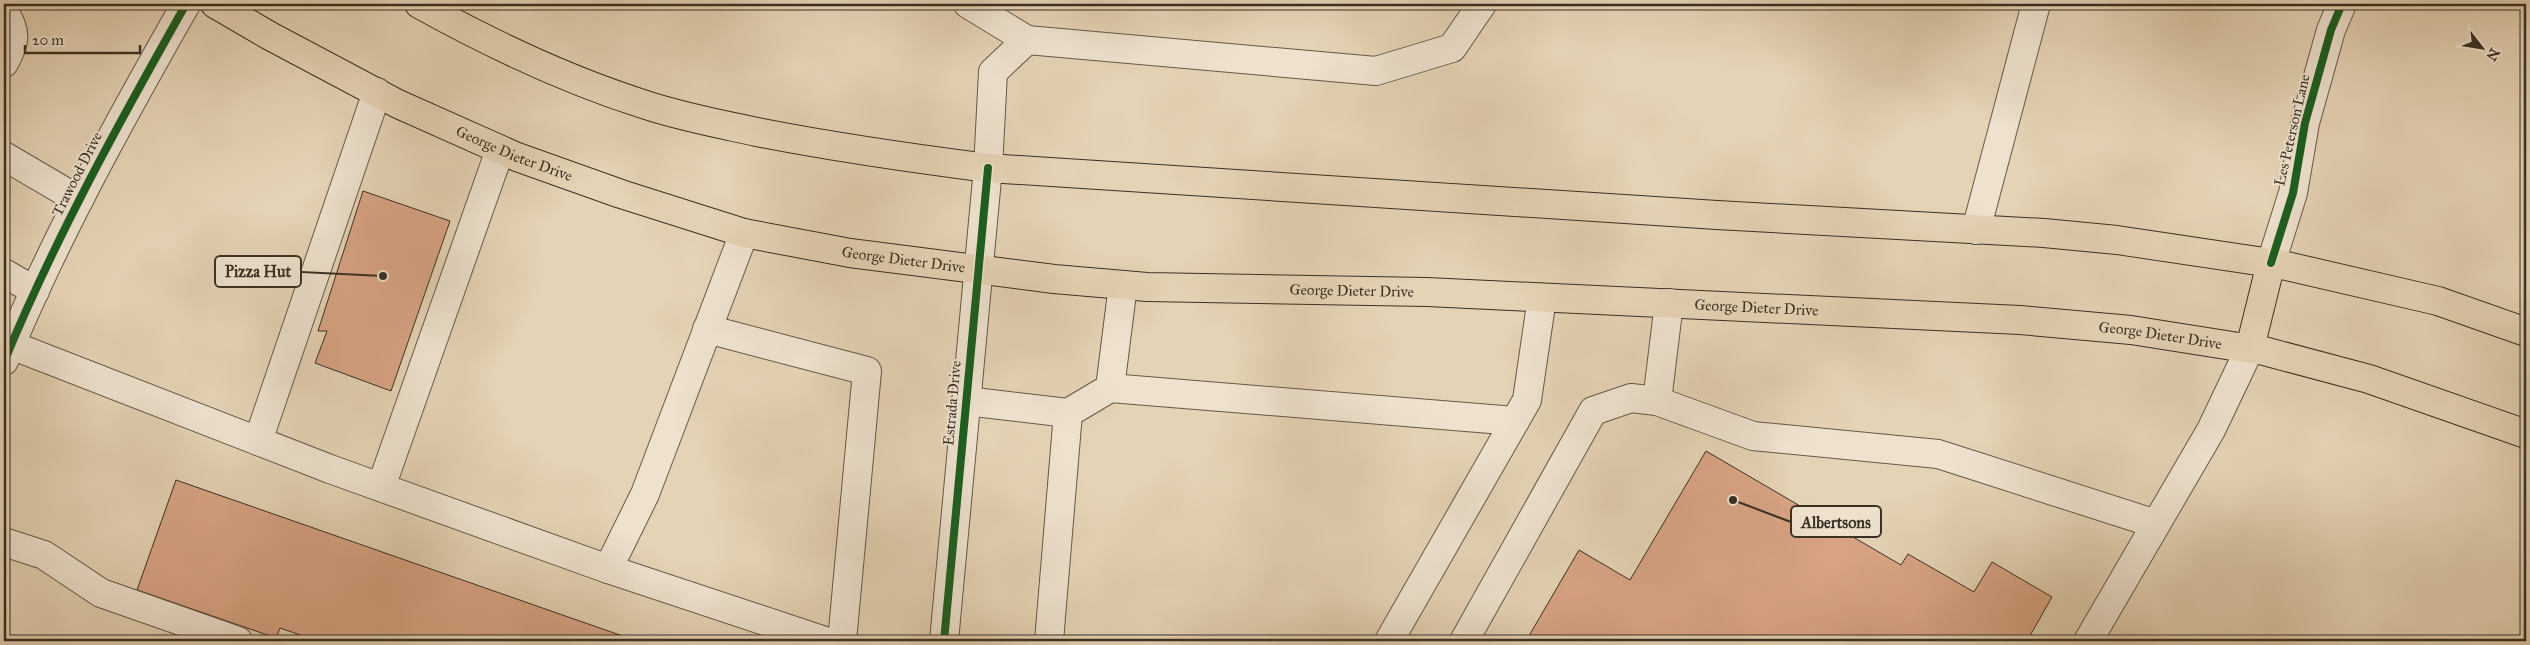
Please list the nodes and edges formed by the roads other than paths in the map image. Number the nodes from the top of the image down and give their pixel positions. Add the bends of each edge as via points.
1 (186, 4) edge
2 (215, 4) edge
3 (419, 4) edge
4 (968, 4) edge
5 (1482, 4) edge
6 (2036, 4) edge
7 (2342, 4) edge
8 (4, 11) edge
9 (1027, 40) junction
10 (4, 64) edge
11 (377, 92) junction
12 (500, 150) junction
13 (4, 156) edge
14 (988, 168) junction
15 (78, 200) junction
16 (1976, 230) junction
17 (744, 233) junction
18 (2271, 263) junction
19 (978, 270) junction
20 (4, 272) edge
21 (1122, 285) junction
22 (35, 291) junction
23 (1542, 298) junction
24 (1669, 303) junction
25 (707, 329) junction
26 (2526, 332) edge
27 (2250, 348) junction
28 (7, 353) edge
29 (1110, 388) junction
30 (966, 401) junction
31 (1657, 401) junction
32 (1068, 413) junction
33 (1515, 421) junction
34 (2526, 434) edge
35 (258, 442) junction
36 (381, 487) junction
37 (2156, 524) junction
38 (4, 542) edge
39 (608, 569) junction
40 (238, 641) edge
41 (825, 641) edge
42 (842, 641) edge
43 (944, 641) edge
44 (1050, 641) edge
45 (1389, 641) edge
46 (1464, 641) edge
47 (2088, 641) edge

1 - 15 street, Trawood Drive
2 - 11 main road, George Dieter Drive
3 - 14 main road via 502,48 570,78 647,106 786,138
4 - 9 street
5 - 9 street via 1452,48 1376,71
6 - 16 street
7 - 18 street, Les Peterson Lane via 2331,30 2305,123 2293,192
8 - 10 street via 14,27 13,48
9 - 14 street, Estrada Drive via 993,72
11 - 12 main road, George Dieter Drive
11 - 35 street
12 - 17 main road, George Dieter Drive via 621,194
12 - 36 street
13 - 15 street
14 - 16 main road
14 - 19 street, Estrada Drive
15 - 22 street, Trawood Drive
16 - 18 main road via 2044,232 2118,240
17 - 19 main road, George Dieter Drive via 850,253
17 - 25 street
18 - 26 main road via 2438,301
18 - 27 main road
19 - 21 main road, George Dieter Drive
19 - 30 street, Estrada Drive
20 - 22 street
21 - 23 main road, George Dieter Drive
21 - 29 street
22 - 28 street, Trawood Drive
23 - 24 main road, George Dieter Drive
23 - 33 street via 1528,400
24 - 27 main road, George Dieter Drive via 2020,320 2131,330
24 - 31 street
25 - 39 street via 645,494
25 - 42 street via 867,371
27 - 34 main road, George Dieter Drive via 2369,379
27 - 37 street via 2211,430
28 - 35 street
29 - 32 street
29 - 33 street
30 - 32 street
30 - 43 street, Estrada Drive
31 - 37 street via 1753,436 1938,454
31 - 46 street via 1631,398 1593,411
32 - 44 street
33 - 45 street
35 - 36 street
36 - 39 street
37 - 47 street
38 - 40 street via 44,555 100,593
39 - 41 street

